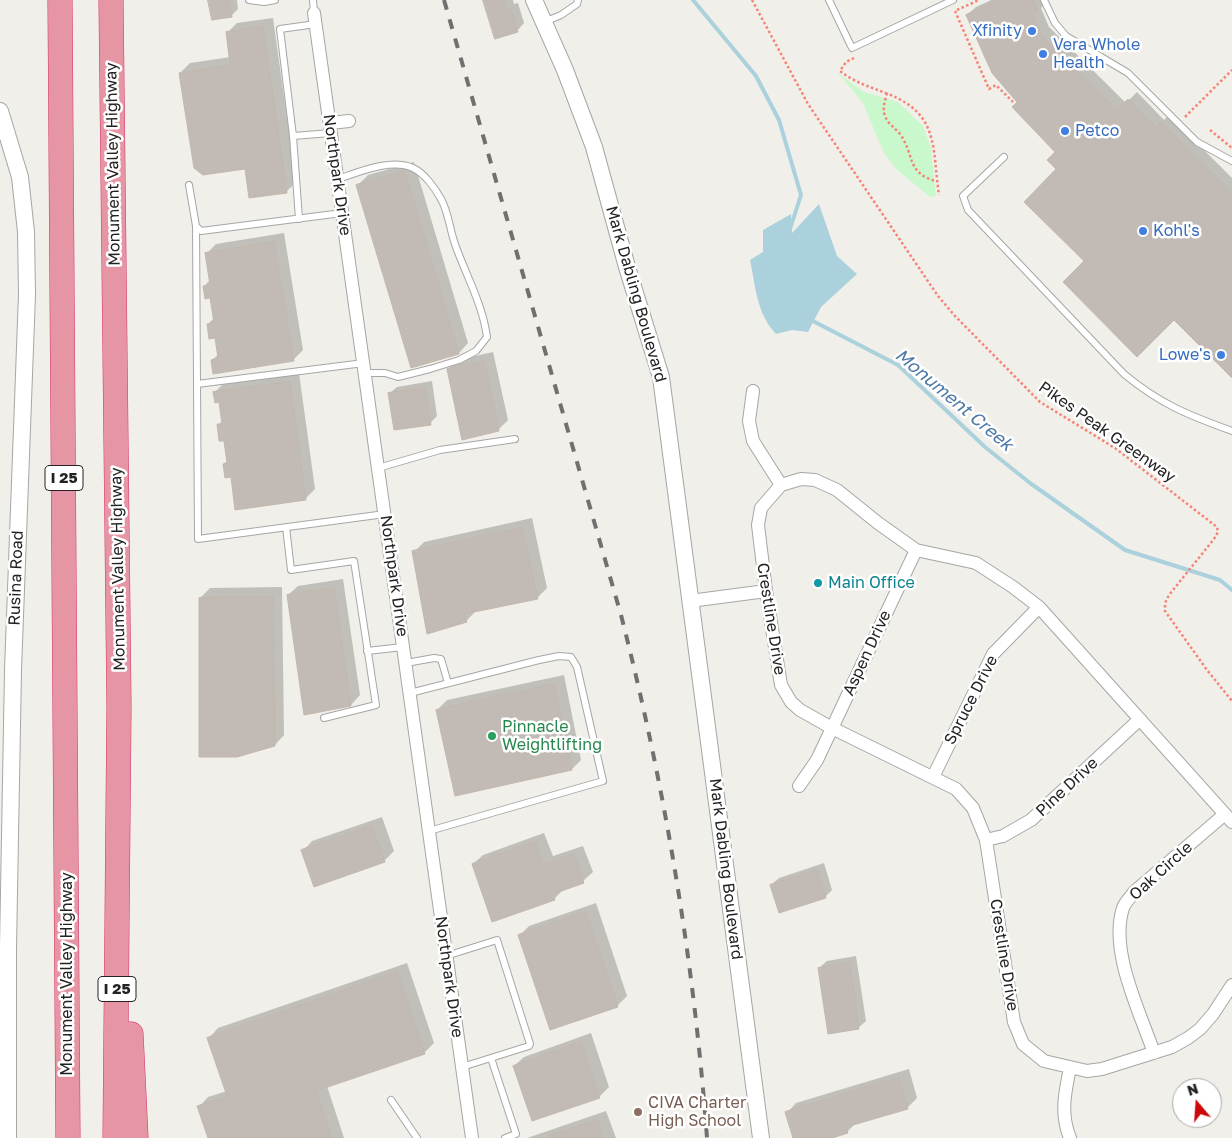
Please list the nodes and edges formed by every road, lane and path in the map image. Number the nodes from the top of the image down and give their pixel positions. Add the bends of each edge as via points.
1 (60, 0) edge
2 (111, 0) edge
3 (249, 0) edge
4 (275, 0) edge
5 (313, 0) edge
6 (534, 0) edge
7 (578, 0) edge
8 (752, 0) edge
9 (829, 0) edge
10 (953, 0) edge
11 (979, 0) edge
12 (1044, 0) edge
13 (956, 11) junction
14 (946, 15) dead end
15 (315, 19) junction
16 (543, 23) junction
17 (858, 56) dead end
18 (1232, 70) edge
19 (887, 93) junction
20 (1013, 102) dead end
21 (0, 111) edge
22 (349, 121) dead end
23 (1180, 124) junction
24 (330, 128) junction
25 (1210, 130) dead end
26 (293, 136) junction
27 (1232, 148) edge
28 (1004, 157) dead end
29 (1232, 161) edge
30 (338, 178) junction
31 (937, 181) junction
32 (189, 185) dead end
33 (939, 195) dead end
34 (342, 213) junction
35 (299, 219) junction
36 (196, 226) junction
37 (364, 368) junction
38 (197, 384) junction
39 (754, 391) dead end
40 (1232, 431) edge
41 (515, 439) dead end
42 (378, 468) junction
43 (781, 485) junction
44 (385, 514) junction
45 (286, 527) junction
46 (916, 550) junction
47 (766, 591) junction
48 (690, 601) junction
49 (1038, 607) junction
50 (404, 646) junction
51 (367, 651) junction
52 (406, 663) junction
53 (6, 670) edge
54 (448, 683) junction
55 (410, 693) junction
56 (1232, 701) edge
57 (324, 718) dead end
58 (1140, 719) junction
59 (832, 728) junction
60 (933, 777) junction
61 (799, 786) dead end
62 (1228, 818) edge
63 (429, 831) junction
64 (119, 840) junction
65 (986, 840) junction
66 (5, 845) edge
67 (67, 956) junction
68 (446, 956) junction
69 (1232, 985) edge
70 (4, 1007) edge
71 (1154, 1053) junction
72 (491, 1058) junction
73 (462, 1067) junction
74 (1070, 1068) junction
75 (391, 1100) dead end
76 (8, 1138) edge
77 (51, 1138) edge
78 (68, 1138) edge
79 (115, 1138) edge
80 (136, 1138) edge
81 (416, 1138) edge
82 (472, 1138) edge
83 (504, 1138) edge
84 (761, 1138) edge
85 (1070, 1138) edge

1 - 67 highway, Monument Valley Highway / I 25
2 - 64 highway, Monument Valley Highway / I 25
3 - 4 lane
5 - 15 lane
6 - 16 street, Mark Dabling Boulevard
7 - 16 lane via 561,15
8 - 56 path, Pikes Peak Greenway via 815,114 954,316 1040,402 1114,448 1218,530 1169,595 1165,608
9 - 10 lane via 852,48
11 - 13 path
12 - 23 lane via 1055,23 1066,36 1128,73
13 - 14 path
13 - 20 path via 989,89 996,85
15 - 24 street, Northpark Drive
15 - 26 lane via 280,29
16 - 48 street, Mark Dabling Boulevard via 594,147 627,267 654,348 666,411
17 - 19 path via 846,62 840,71 854,82
18 - 23 path via 1190,110
19 - 31 path via 912,107 924,119 935,147
19 - 31 path via 883,110 885,116 900,135 919,174
21 - 53 street, Rusina Road via 20,177 26,232 25,363
22 - 24 street
23 - 29 lane via 1197,142
24 - 26 lane
24 - 30 street, Northpark Drive
25 - 27 path
26 - 35 lane
28 - 40 lane via 963,196 968,210 1149,395 1182,413
30 - 34 street, Northpark Drive
30 - 37 lane via 401,164 414,168 425,178 441,200 485,320 487,337 476,351 459,360 398,376
31 - 33 path
32 - 36 lane
34 - 35 lane
34 - 37 street, Northpark Drive
35 - 36 lane via 202,231
36 - 38 lane
37 - 38 lane
37 - 42 street, Northpark Drive
38 - 45 lane via 198,539
39 - 43 street via 749,421 753,441
41 - 42 lane via 440,450
42 - 44 street, Northpark Drive
43 - 46 street via 801,479 826,484
43 - 47 street, Crestline Drive via 758,516
44 - 45 lane
44 - 50 street, Northpark Drive
45 - 51 lane via 291,570 354,562
46 - 49 street via 976,563
46 - 59 street, Aspen Drive
47 - 48 street
47 - 59 street, Crestline Drive via 781,685 800,710
48 - 84 street, Mark Dabling Boulevard
49 - 58 street
49 - 60 street, Spruce Drive via 993,654
50 - 51 lane
50 - 52 street, Northpark Drive
51 - 57 lane via 376,705
52 - 54 lane via 442,659
52 - 55 street, Northpark Drive
53 - 66 street, Rusina Road
54 - 55 lane
54 - 63 lane via 538,660 571,657 577,667 603,781
55 - 63 street, Northpark Drive
58 - 62 street
58 - 65 street, Pine Drive via 1031,820 1003,836
59 - 60 street, Crestline Drive
59 - 61 street, Aspen Drive via 817,760
60 - 65 street, Crestline Drive via 956,789 965,798 979,819
62 - 71 street, Oak Circle via 1118,904 1121,955
63 - 68 street, Northpark Drive
64 - 79 highway, Monument Valley Highway / I 25
64 - 80 highway
65 - 74 street, Crestline Drive via 1018,1034 1024,1044 1044,1061
66 - 70 street, Rusina Road
67 - 77 highway
67 - 78 highway, Monument Valley Highway / I 25
68 - 72 lane via 497,940 530,1044
68 - 73 street, Northpark Drive
69 - 71 street, Crestline Drive via 1200,1029 1172,1047
70 - 76 street, Rusina Road
71 - 74 street, Crestline Drive via 1102,1070
72 - 73 lane
72 - 83 lane via 516,1134
73 - 82 street, Northpark Drive
74 - 85 street via 1064,1102
75 - 81 lane

